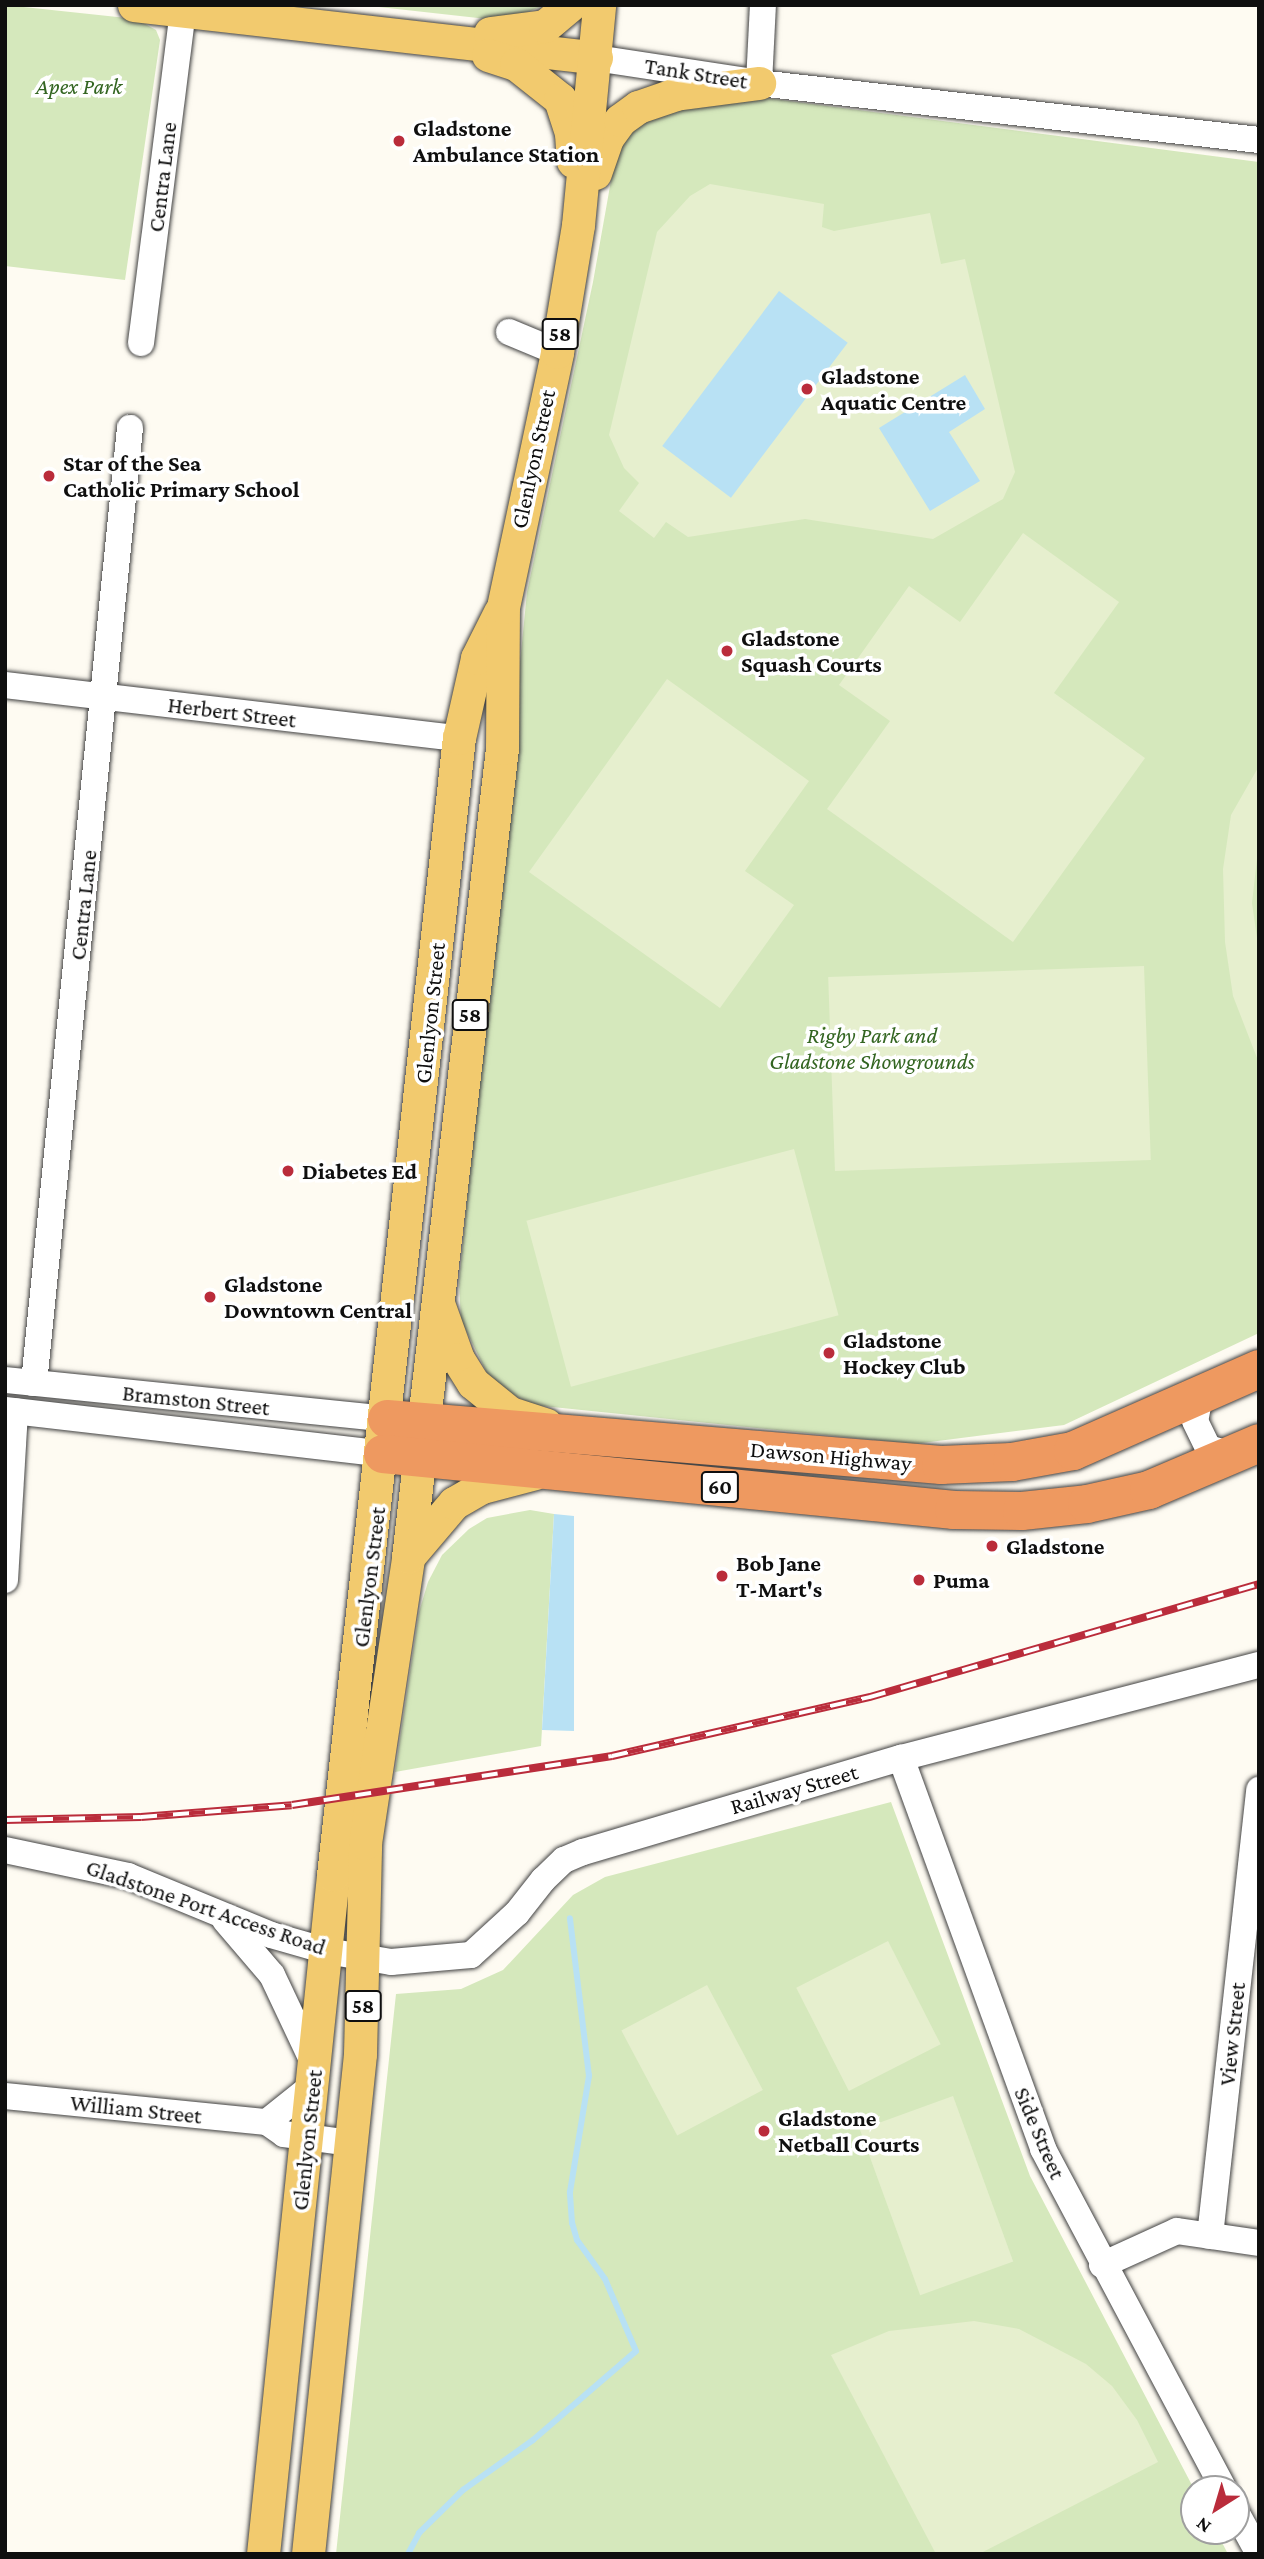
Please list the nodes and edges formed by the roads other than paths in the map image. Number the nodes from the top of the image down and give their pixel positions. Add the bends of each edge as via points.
1 (134, 5) edge
2 (570, 5) edge
3 (599, 5) edge
4 (763, 5) edge
5 (183, 11) junction
6 (443, 40) junction
7 (596, 58) junction
8 (760, 83) junction
9 (1259, 140) edge
10 (578, 225) junction
11 (509, 332) dead end
12 (141, 343) dead end
13 (557, 352) junction
14 (130, 428) dead end
15 (503, 607) junction
16 (5, 685) edge
17 (104, 697) junction
18 (460, 738) junction
19 (436, 1297) junction
20 (1259, 1368) edge
21 (5, 1380) edge
22 (34, 1383) junction
23 (1200, 1396) junction
24 (10, 1410) edge
25 (584, 1438) junction
26 (403, 1439) junction
27 (1247, 1449) edge
28 (541, 1472) junction
29 (408, 1557) junction
30 (5, 1580) edge
31 (1259, 1665) edge
32 (901, 1758) junction
33 (1259, 1790) edge
34 (5, 1850) edge
35 (212, 1908) junction
36 (327, 1951) junction
37 (365, 1958) junction
38 (314, 2076) junction
39 (5, 2096) edge
40 (267, 2122) junction
41 (307, 2138) junction
42 (351, 2144) junction
43 (1210, 2236) junction
44 (1259, 2243) edge
45 (1102, 2265) junction
46 (1216, 2475) edge
47 (1250, 2538) edge
48 (263, 2554) edge
49 (308, 2554) edge
50 (1259, 2554) edge

1 - 5 main road, Tank Street
2 - 6 main road via 545,26
3 - 7 main road, Glenlyon Street
4 - 8 street
5 - 6 main road, Tank Street
5 - 12 street, Centra Lane
6 - 7 main road, Tank Street
6 - 10 main road via 516,65 560,99 571,133
7 - 8 street, Tank Street
7 - 10 main road, Glenlyon Street / 58
8 - 9 street, Tank Street
8 - 10 main road via 675,94 638,107 620,120 607,138
10 - 13 main road, Glenlyon Street / 58
11 - 13 street
13 - 15 main road, Glenlyon Street / 58
14 - 17 street, Centra Lane
15 - 18 main road, Glenlyon Street / 58 via 477,658
15 - 19 main road, Glenlyon Street / 58 via 502,748
16 - 17 street, Herbert Street
17 - 18 street, Herbert Street
17 - 22 street, Centra Lane
18 - 26 main road, Glenlyon Street / 58
19 - 25 main road, 60 via 458,1359 491,1401 510,1413
19 - 26 main road, Glenlyon Street / 58
20 - 23 highway, Dawson Highway / 60
21 - 22 street, Bramston Street
22 - 26 street, Bramston Street
23 - 25 highway, Dawson Highway / 60 via 1073,1451 1012,1462 941,1465
23 - 27 street via 1195,1421 1208,1448
24 - 26 street, Bramston Street
24 - 30 street
25 - 26 highway, Dawson Highway / 60
26 - 28 highway, Dawson Highway / 60
26 - 29 main road, Glenlyon Street / 58
26 - 36 main road, Glenlyon Street / 58
27 - 28 highway, Dawson Highway / 60 via 1149,1490 1087,1504 1022,1511 954,1510
28 - 29 main road via 482,1487 454,1503
29 - 37 main road, Glenlyon Street / 58 via 365,1843
31 - 32 street, Railway Street
32 - 37 street, Railway Street via 564,1860 471,1955 421,1961
32 - 45 street, Side Street via 1043,2149
33 - 43 street, View Street
34 - 35 street, Gladstone Port Access Road via 84,1863
35 - 36 street, Gladstone Port Access Road via 271,1935
35 - 38 street via 261,1958 285,1998
36 - 37 street, Gladstone Port Access Road
36 - 38 main road, Glenlyon Street / 58
37 - 42 main road, Glenlyon Street / 58
38 - 40 street
38 - 41 main road, Glenlyon Street / 58
39 - 40 street, William Street
40 - 41 street, William Street via 284,2134
41 - 42 street, William Street
41 - 48 main road, Glenlyon Street / 58
42 - 49 main road, Glenlyon Street / 58
43 - 44 street
43 - 45 street via 1177,2231
45 - 46 street, Side Street
47 - 50 street

